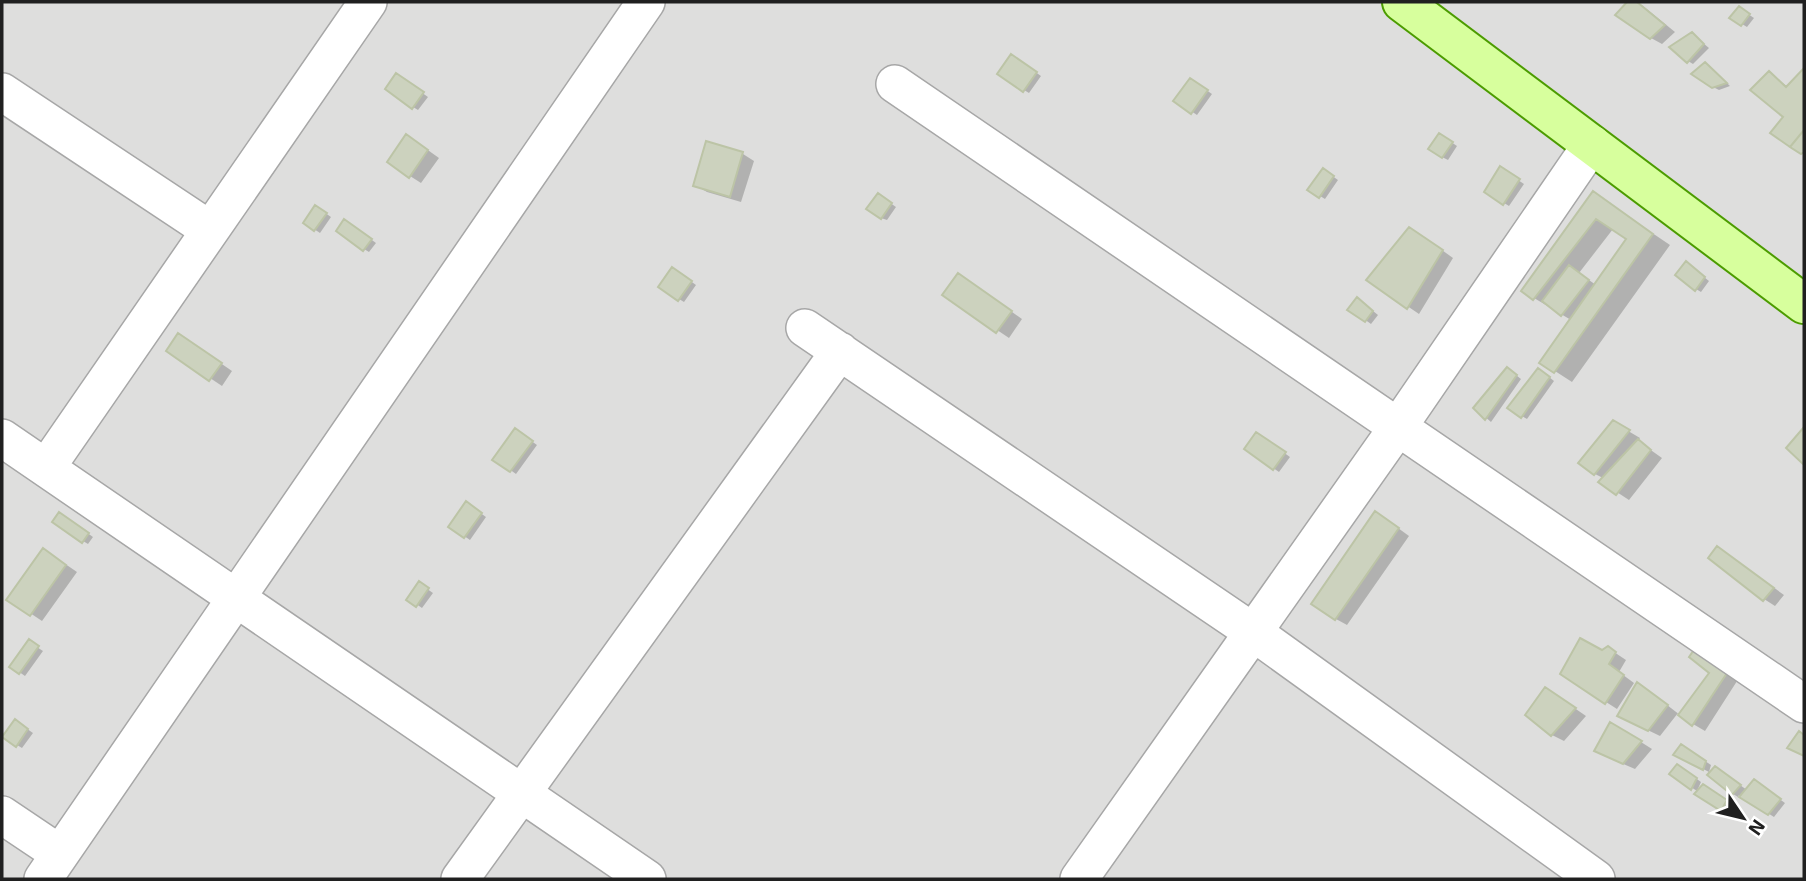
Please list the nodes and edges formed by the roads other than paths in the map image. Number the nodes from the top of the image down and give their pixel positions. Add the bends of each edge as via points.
1 (368, 2) edge
2 (646, 2) edge
3 (1402, 2) edge
4 (895, 85) dead end
5 (2, 92) edge
6 (1592, 144) junction
7 (210, 230) junction
8 (1804, 304) edge
9 (805, 328) dead end
10 (840, 351) junction
11 (1398, 428) junction
12 (2, 438) edge
13 (46, 468) junction
14 (236, 598) junction
15 (1253, 632) junction
16 (1804, 704) edge
17 (522, 793) junction
18 (2, 814) edge
19 (52, 867) edge
20 (460, 879) edge
21 (647, 879) edge
22 (1079, 879) edge
23 (1597, 879) edge

1 - 7 street
2 - 14 street
3 - 6 main road
4 - 11 street
5 - 7 street
6 - 8 main road
6 - 11 street
7 - 13 street
9 - 10 street
10 - 15 street
10 - 17 street
11 - 15 street
11 - 16 street
12 - 13 street
13 - 14 street
14 - 17 street
14 - 19 street
15 - 22 street
15 - 23 street
17 - 20 street
17 - 21 street
18 - 19 street

